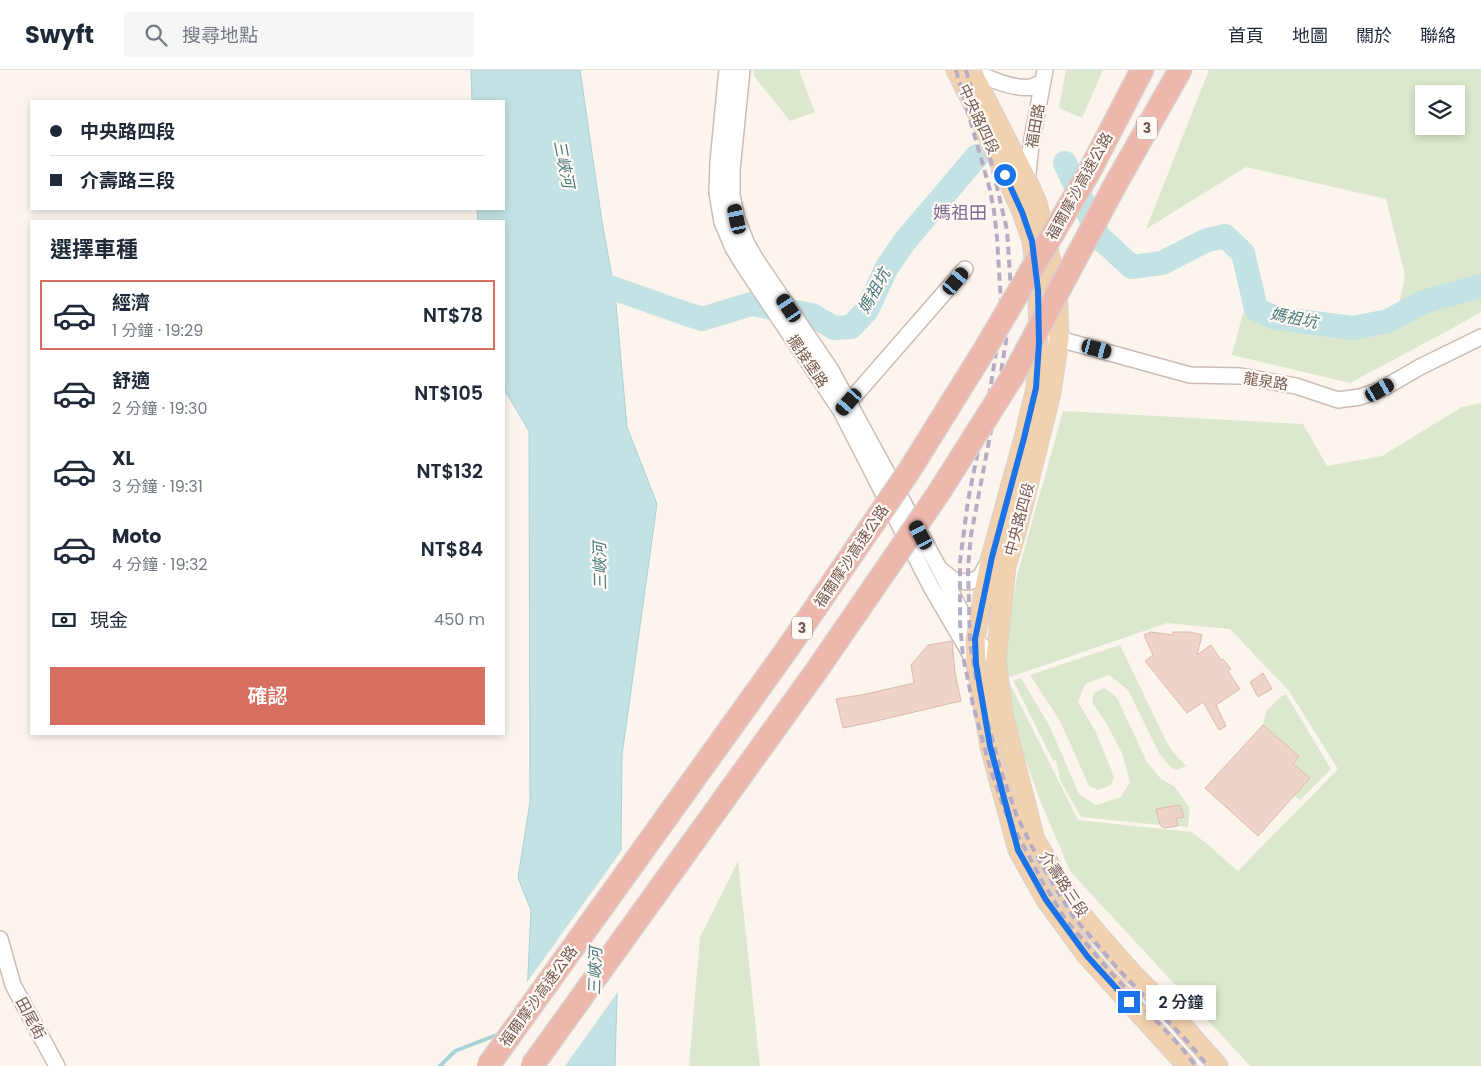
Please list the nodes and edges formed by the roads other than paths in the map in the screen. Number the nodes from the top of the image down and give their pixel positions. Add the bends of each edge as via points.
1 (727, 70) edge
2 (742, 70) edge
3 (956, 70) edge
4 (971, 70) edge
5 (1142, 70) edge
6 (1180, 70) edge
7 (1044, 76) edge
8 (985, 121) junction
9 (993, 173) dead end
10 (1027, 180) junction
11 (1022, 212) junction
12 (966, 269) dead end
13 (1481, 337) edge
14 (1059, 338) junction
15 (1039, 343) junction
16 (825, 375) junction
17 (845, 407) junction
18 (992, 557) junction
19 (939, 568) junction
20 (975, 639) junction
21 (996, 659) junction
22 (976, 664) junction
23 (0, 939) edge
24 (57, 1066) edge
25 (488, 1066) edge
26 (532, 1066) edge
27 (1187, 1066) edge
28 (1218, 1066) edge

1 - 16 street, 擺接堡路 via 718,162 717,193 722,222 742,263
2 - 16 street, 擺接堡路 via 732,170 732,195 737,219 747,244
3 - 8 main road, 中央路四段
4 - 7 street via 1010,86 1031,87
4 - 8 main road, 中央路四段
5 - 25 highway, 福爾摩沙高速公路 / 3, bridge via 1089,172 909,471 788,648
6 - 26 highway, 福爾摩沙高速公路 / 3, bridge via 1014,374 938,494 817,670
7 - 10 street, 福田路 via 1030,145
8 - 9 street
8 - 10 main road, 中央路四段
8 - 11 main road, 中央路四段
10 - 11 street, 福田路
10 - 14 main road, 中央路四段 via 1037,203 1057,287
11 - 15 main road, 中央路四段 via 1032,241 1038,290
12 - 17 street
13 - 14 street, 龍泉路 via 1380,390 1338,400 1296,386 1240,376 1190,375
14 - 15 street, 龍泉路
14 - 21 main road, 中央路四段 via 1051,393 1006,566
15 - 18 main road, 中央路四段 via 1036,388
16 - 17 street, 擺接堡路
17 - 19 street, 擺接堡路
17 - 22 street, 擺接堡路 via 931,587
18 - 19 street via 980,577 969,582 955,581
18 - 20 main road, 中央路四段
19 - 20 street, 擺接堡路
20 - 21 street, 擺接堡路
20 - 22 main road, 中央路四段
21 - 28 main road, 介壽路三段 via 1004,715 1035,840 1074,905
22 - 27 main road, 介壽路三段 via 990,746 1018,850 1046,900 1087,956
23 - 24 street, 田尾街 via 13,985

